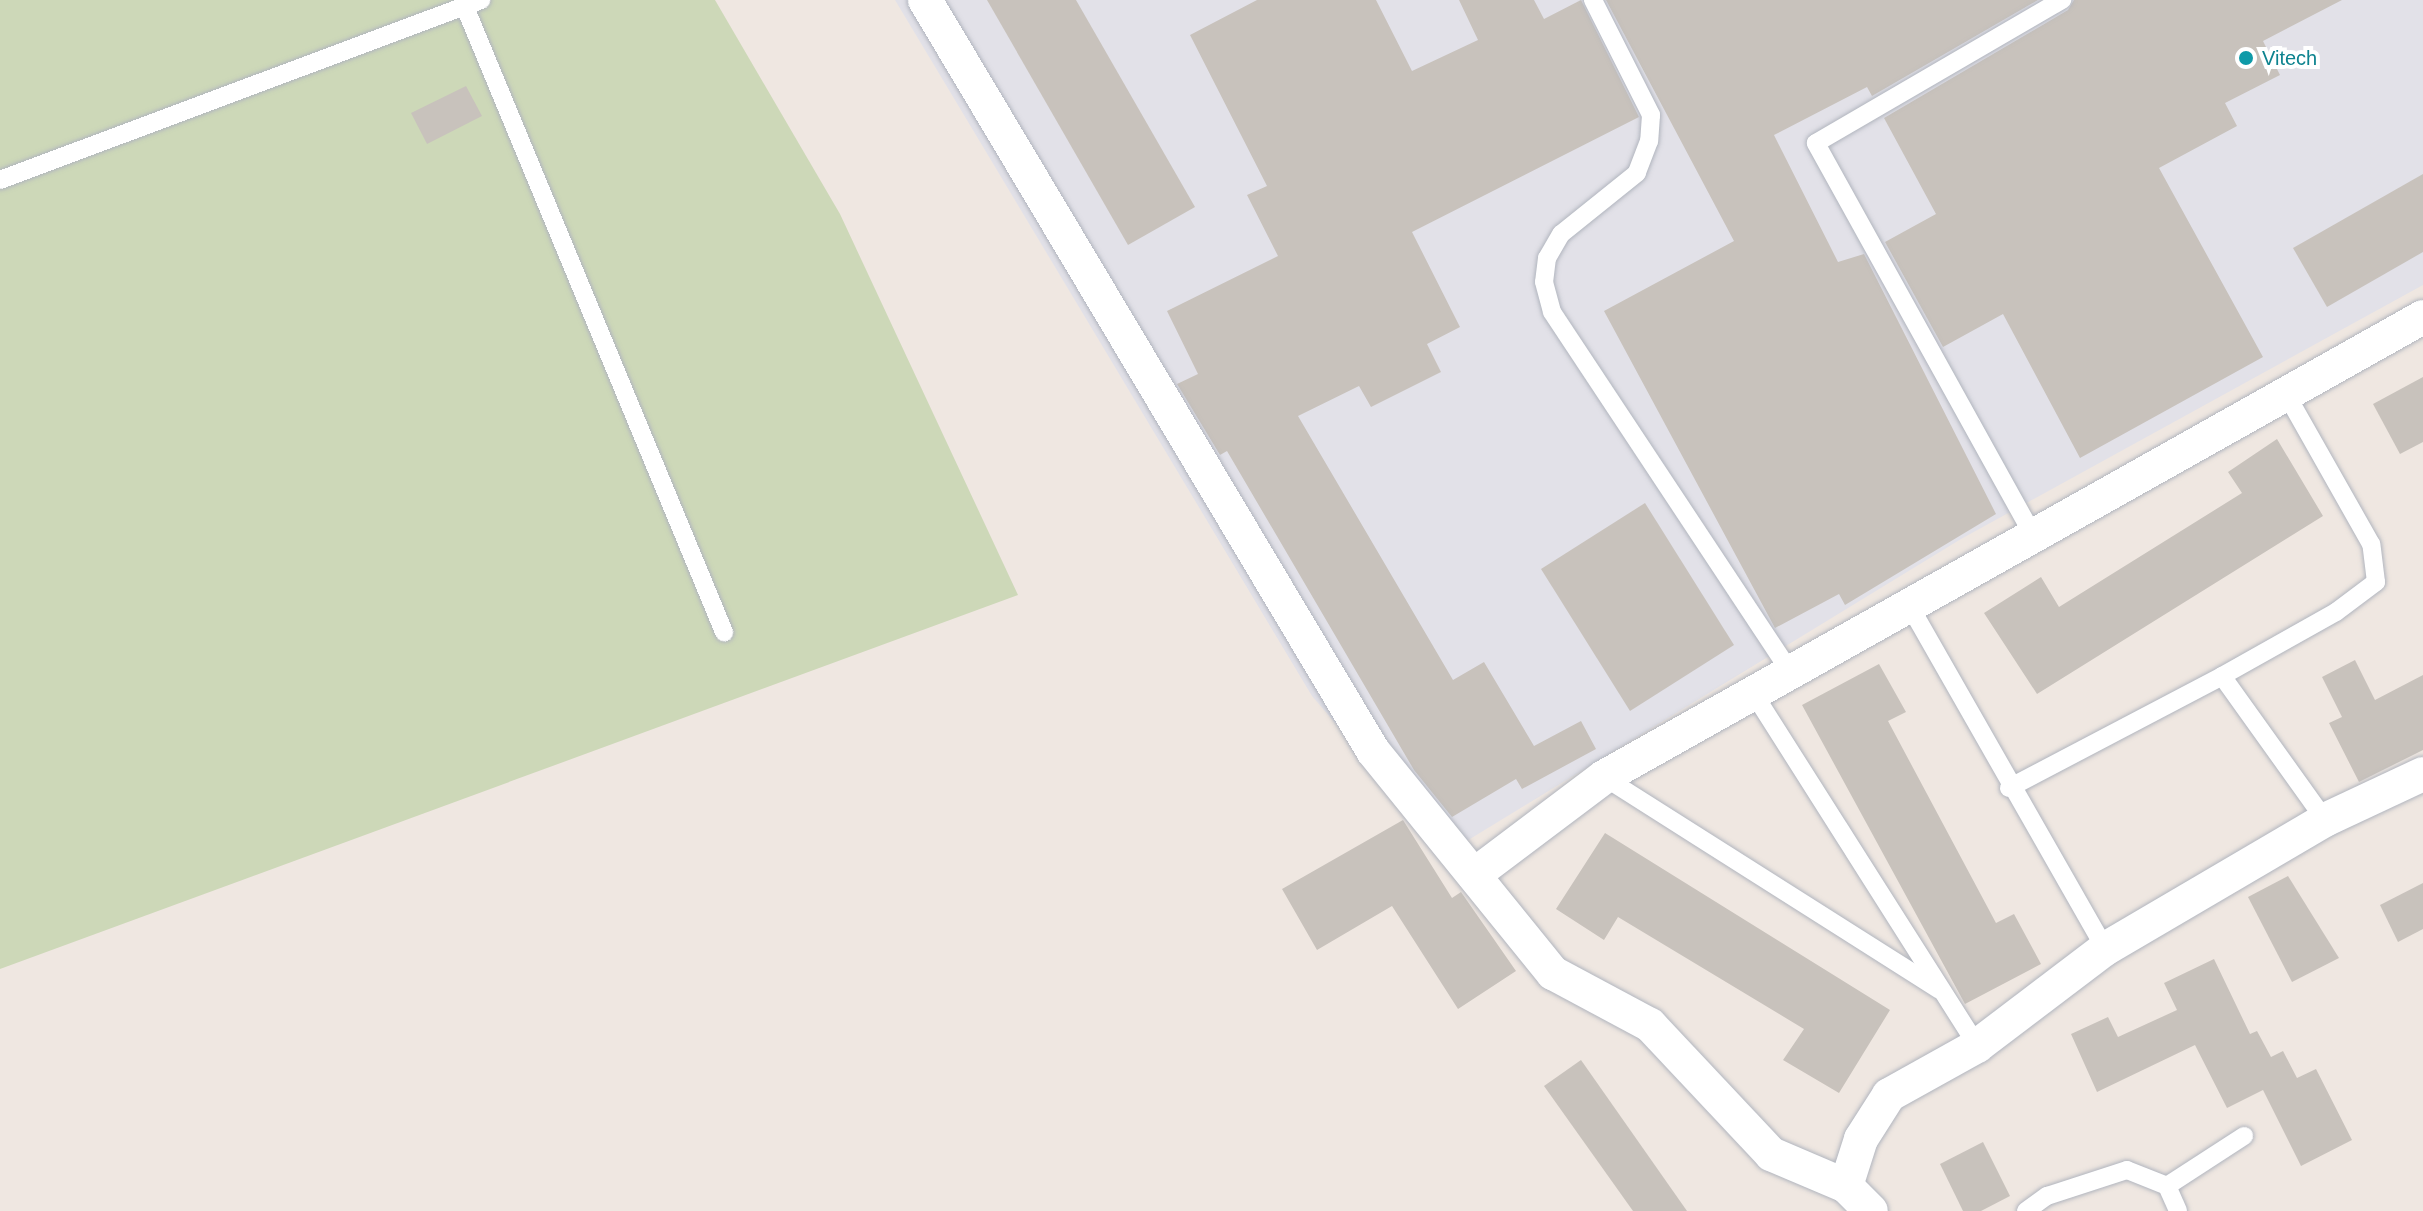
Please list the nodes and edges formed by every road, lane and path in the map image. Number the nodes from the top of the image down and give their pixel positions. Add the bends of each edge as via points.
1 (925, 0) edge
2 (1593, 0) edge
3 (2062, 0) edge
4 (473, 3) edge
5 (0, 180) edge
6 (2423, 317) edge
7 (2288, 397) junction
8 (2033, 535) junction
9 (1908, 603) junction
10 (724, 632) dead end
11 (1791, 673) junction
12 (2222, 676) junction
13 (1754, 694) junction
14 (2423, 774) edge
15 (1604, 777) junction
16 (2009, 788) junction
17 (2325, 820) junction
18 (1474, 875) junction
19 (2105, 949) junction
20 (1945, 993) junction
21 (1977, 1046) junction
22 (2244, 1136) dead end
23 (1846, 1186) junction
24 (2167, 1186) junction
25 (1871, 1211) edge
26 (2026, 1211) edge
27 (2178, 1211) edge

1 - 18 street via 1373,751
2 - 11 lane via 1651,115 1649,141 1637,173 1561,234 1547,258 1544,282 1552,312
3 - 8 lane via 1816,143
4 - 5 lane
4 - 10 lane
6 - 7 street
7 - 8 street
7 - 12 lane via 2371,544 2376,582 2336,612
8 - 9 street
9 - 11 street
9 - 16 lane
11 - 13 street
12 - 16 lane
12 - 17 lane
13 - 15 street
13 - 20 lane
14 - 17 street
15 - 18 street
15 - 20 lane
16 - 19 lane
17 - 19 street
18 - 23 street via 1553,973 1650,1025 1771,1154
19 - 21 street
20 - 21 lane
21 - 23 street via 1889,1095 1861,1139
22 - 24 lane
23 - 25 street
24 - 26 lane via 2127,1170 2047,1196
24 - 27 lane

